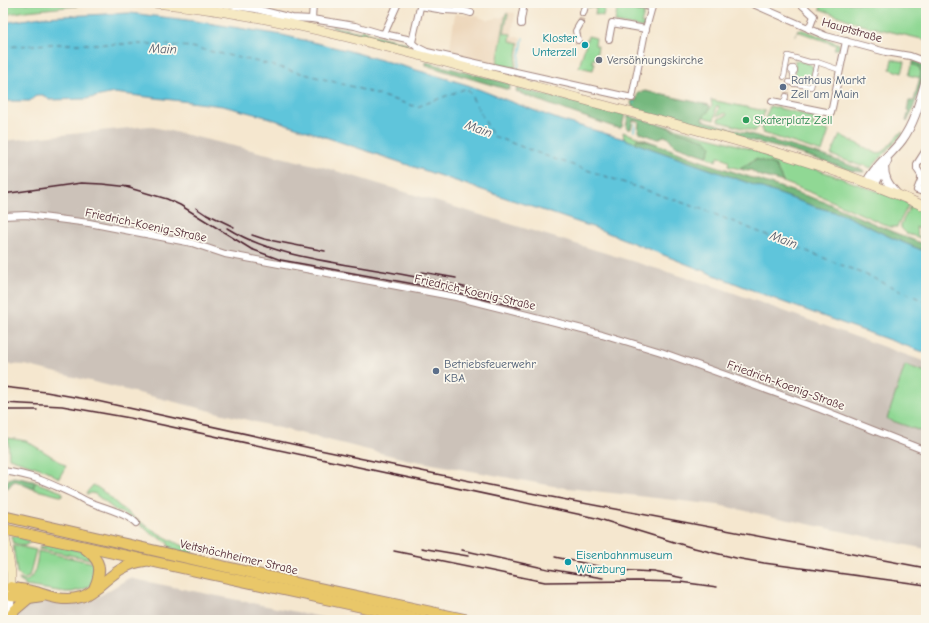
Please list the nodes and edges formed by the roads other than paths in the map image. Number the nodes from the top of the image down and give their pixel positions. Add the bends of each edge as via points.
1 (154, 3) edge
2 (213, 3) edge
3 (313, 3) edge
4 (398, 3) edge
5 (524, 3) edge
6 (586, 3) edge
7 (629, 3) edge
8 (751, 3) edge
9 (800, 3) edge
10 (421, 4) edge
11 (652, 5) edge
12 (256, 6) edge
13 (471, 13) dead end
14 (583, 13) tunnel mouth
15 (312, 19) junction
16 (521, 24) dead end
17 (580, 24) tunnel mouth
18 (646, 29) junction
19 (809, 29) junction
20 (384, 34) junction
21 (609, 39) dead end
22 (578, 40) dead end
23 (846, 41) junction
24 (412, 42) junction
25 (794, 58) junction
26 (817, 62) junction
27 (926, 62) edge
28 (840, 70) junction
29 (926, 80) edge
30 (794, 84) junction
31 (786, 96) tunnel mouth
32 (772, 101) dead end
33 (784, 104) junction
34 (926, 150) edge
35 (891, 154) junction
36 (924, 158) edge
37 (884, 166) junction
38 (871, 183) junction
39 (926, 193) edge
40 (896, 194) junction
41 (926, 207) edge
42 (3, 216) edge
43 (926, 451) edge
44 (3, 471) edge
45 (3, 516) edge
46 (136, 523) dead end
47 (3, 528) edge
48 (81, 545) junction
49 (150, 560) junction
50 (94, 589) junction
51 (11, 592) junction
52 (44, 596) junction
53 (29, 598) junction
54 (8, 620) edge
55 (422, 620) edge
56 (469, 620) edge

1 - 38 main road via 194,6 329,32 788,156
2 - 12 street
3 - 15 street
4 - 20 street
5 - 16 street
6 - 14 street
7 - 11 street
8 - 19 street, Hauptstraße
9 - 19 street via 814,16
10 - 13 street
10 - 24 street
11 - 18 street
12 - 15 street via 292,18
15 - 20 street
17 - 22 street via 576,31
18 - 21 street via 612,23
18 - 24 street via 632,98 427,52
19 - 23 street, Hauptstraße
20 - 24 street
23 - 27 street, Hauptstraße
23 - 28 street
25 - 26 street
25 - 30 street
25 - 30 street via 788,56 784,76 789,79 788,84
26 - 28 street
26 - 30 street via 811,87
28 - 33 street via 831,113
29 - 35 street via 920,105 912,122
31 - 33 street
32 - 33 street
34 - 36 street
35 - 37 street
35 - 38 street via 874,170
36 - 39 street via 917,164 921,175 917,190
37 - 38 street
37 - 40 street via 887,181
38 - 40 main road
40 - 41 main road
42 - 43 street, Friedrich-Koenig-Straße via 26,216 96,225 192,243 225,254 456,297 662,352 820,409
44 - 46 street via 42,480 88,502 127,516
45 - 56 highway, Veitshöchheimer Straße
47 - 48 highway, Veitshöchheimer Straße
47 - 51 main road
48 - 49 highway, Veitshöchheimer Straße
48 - 50 highway via 98,562 100,572
49 - 50 highway via 121,569
49 - 55 highway, Veitshöchheimer Straße
50 - 52 highway via 88,594 74,598
51 - 52 highway via 35,592
51 - 53 highway
51 - 54 street
52 - 53 highway
53 - 54 highway

